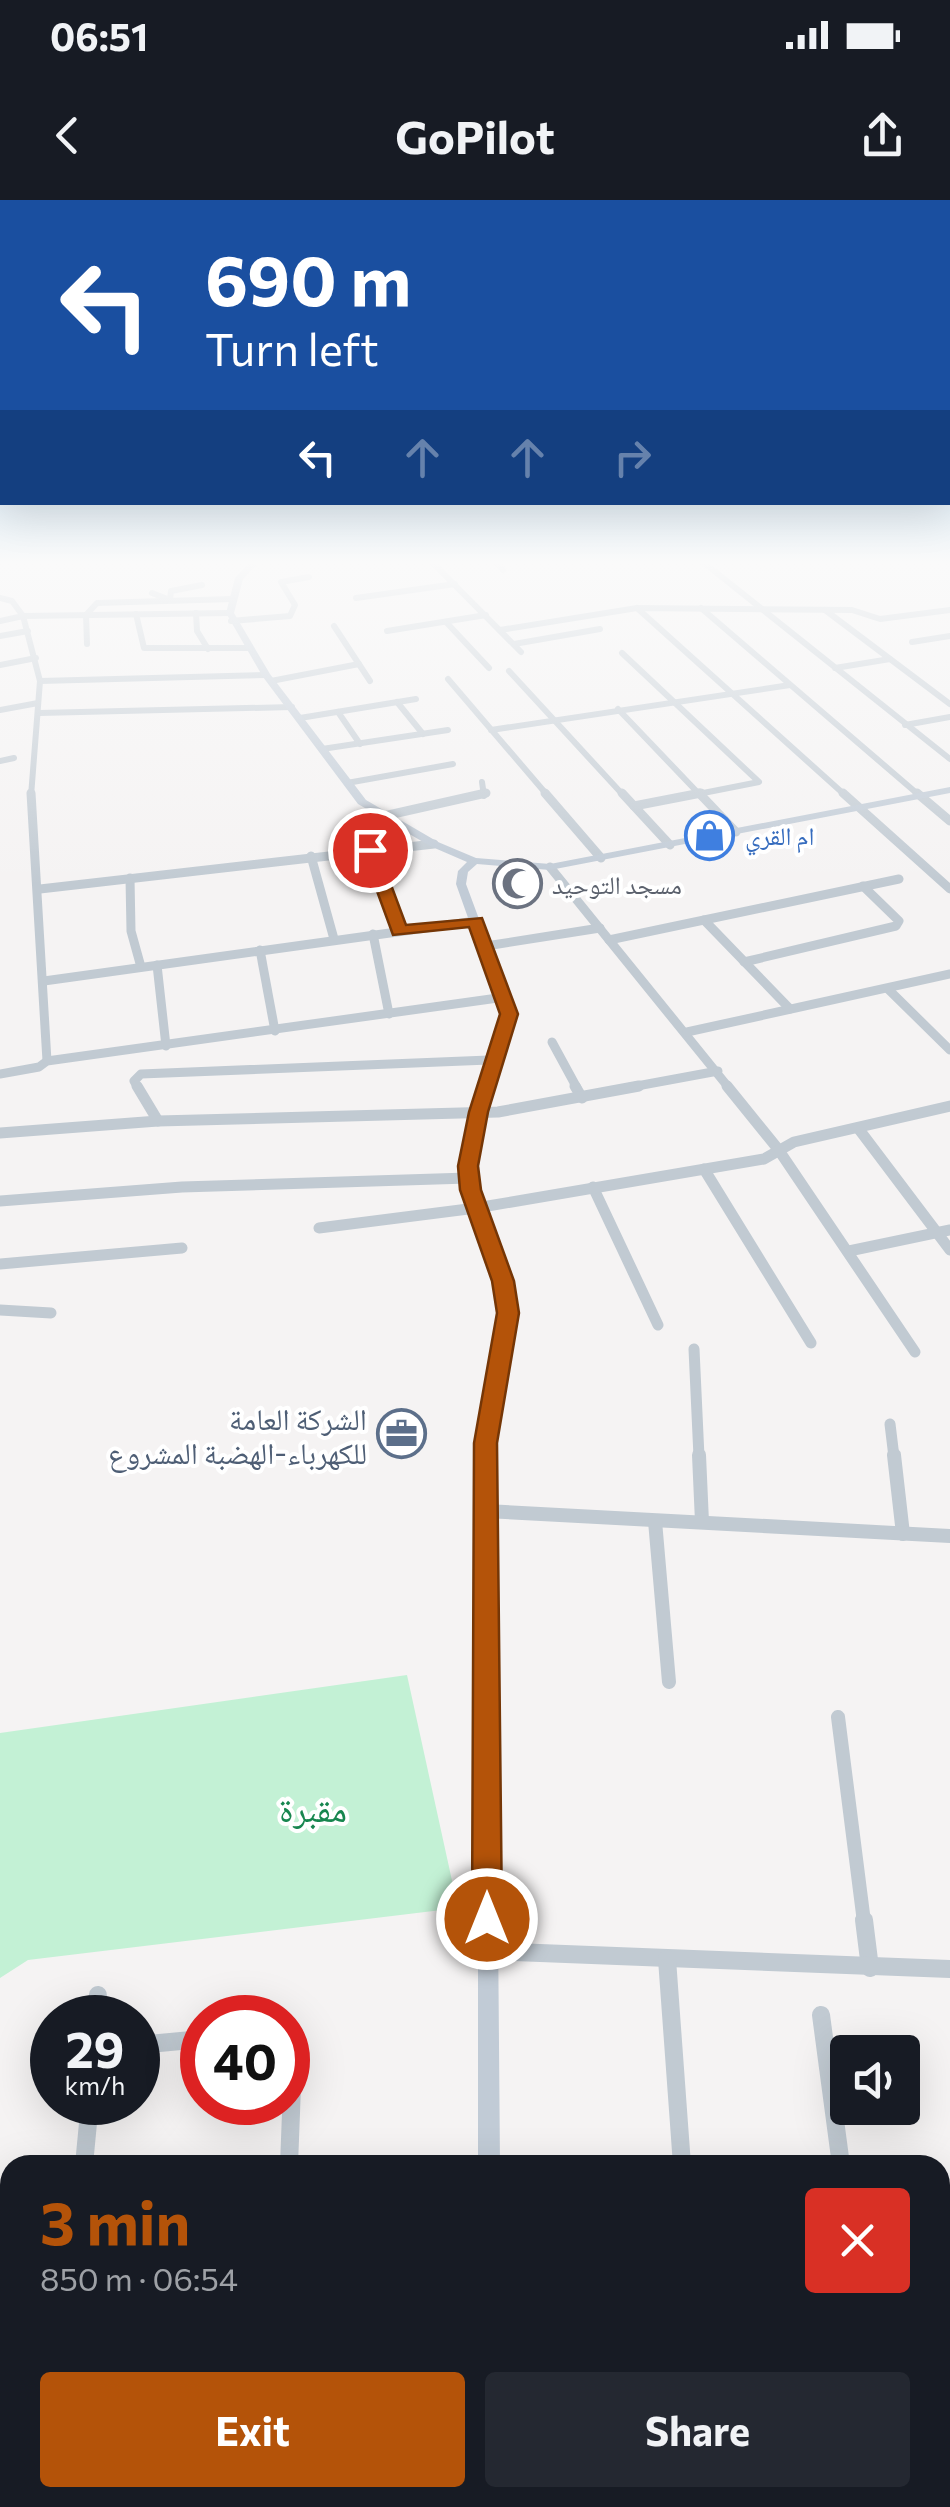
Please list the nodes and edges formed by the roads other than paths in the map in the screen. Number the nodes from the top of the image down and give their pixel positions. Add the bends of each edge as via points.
1 (38, 670) edge
2 (262, 670) edge
3 (322, 670) edge
4 (363, 670) edge
5 (641, 670) edge
6 (706, 670) edge
7 (772, 670) edge
8 (837, 670) edge
9 (904, 670) edge
10 (509, 671) dead end
11 (268, 678) junction
12 (448, 679) dead end
13 (40, 680) junction
14 (370, 681) dead end
15 (790, 685) junction
16 (732, 693) junction
17 (416, 699) dead end
18 (676, 701) junction
19 (397, 702) junction
20 (950, 704) edge
21 (292, 707) junction
22 (39, 708) junction
23 (0, 710) edge
24 (618, 710) junction
25 (338, 712) junction
26 (950, 717) edge
27 (300, 718) junction
28 (554, 719) junction
29 (905, 725) junction
30 (448, 730) dead end
31 (491, 730) junction
32 (424, 734) junction
33 (360, 744) junction
34 (322, 749) junction
35 (14, 758) dead end
36 (950, 759) edge
37 (0, 761) edge
38 (453, 764) dead end
39 (482, 782) dead end
40 (347, 784) junction
41 (950, 790) edge
42 (700, 794) junction
43 (922, 795) junction
44 (634, 806) junction
45 (860, 806) junction
46 (384, 816) junction
47 (950, 821) edge
48 (736, 832) junction
49 (434, 844) junction
50 (670, 845) junction
51 (370, 850) junction
52 (311, 856) junction
53 (601, 858) junction
54 (474, 860) junction
55 (550, 867) junction
56 (130, 878) junction
57 (899, 879) dead end
58 (863, 886) junction
59 (950, 888) edge
60 (40, 890) junction
61 (704, 920) junction
62 (476, 921) junction
63 (600, 928) junction
64 (400, 931) junction
65 (373, 934) junction
66 (334, 939) junction
67 (609, 940) junction
68 (486, 946) junction
69 (260, 950) junction
70 (744, 962) junction
71 (157, 965) junction
72 (141, 967) junction
73 (950, 974) edge
74 (44, 981) junction
75 (888, 989) junction
76 (506, 1003) junction
77 (790, 1009) junction
78 (389, 1014) junction
79 (275, 1031) junction
80 (687, 1032) junction
81 (945, 1038) edge
82 (552, 1042) dead end
83 (166, 1046) junction
84 (950, 1050) edge
85 (47, 1060) junction
86 (489, 1060) junction
87 (718, 1072) junction
88 (0, 1074) edge
89 (582, 1098) junction
90 (950, 1106) edge
91 (479, 1112) junction
92 (158, 1121) junction
93 (858, 1128) junction
94 (0, 1133) edge
95 (778, 1150) junction
96 (704, 1169) junction
97 (468, 1178) junction
98 (593, 1188) junction
99 (0, 1201) edge
100 (476, 1208) junction
101 (319, 1228) dead end
102 (944, 1231) edge
103 (182, 1248) dead end
104 (950, 1250) edge
105 (849, 1251) junction
106 (0, 1264) edge
107 (0, 1310) edge
108 (51, 1313) dead end
109 (658, 1325) dead end
110 (811, 1343) dead end
111 (694, 1349) dead end
112 (915, 1352) dead end
113 (890, 1424) dead end
114 (486, 1511) junction
115 (655, 1521) junction
116 (702, 1522) junction
117 (903, 1534) junction
118 (950, 1536) edge
119 (669, 1682) dead end
120 (838, 1717) dead end
121 (487, 1951) junction
122 (667, 1959) junction
123 (870, 1968) junction
124 (950, 1969) edge
125 (821, 2015) dead end
126 (88, 2125) edge
127 (291, 2125) edge
128 (85, 2155) edge
129 (289, 2155) edge
130 (489, 2155) edge
131 (681, 2155) edge
132 (840, 2155) edge

1 - 13 street
2 - 11 street
3 - 11 street
4 - 14 street
5 - 18 street
6 - 16 street
7 - 15 street
8 - 29 street
9 - 20 street
10 - 28 street
11 - 13 street
11 - 21 street
12 - 31 street
13 - 22 street
15 - 16 street
15 - 43 street
16 - 18 street
16 - 45 street
17 - 19 street
18 - 24 street
18 - 42 street via 759,782
19 - 25 street
19 - 32 street
21 - 22 street
21 - 27 street
22 - 23 street
22 - 60 street via 30,786
24 - 28 street
24 - 42 street
25 - 27 street
25 - 33 street
26 - 29 street
27 - 34 street
28 - 31 street
28 - 44 street
29 - 36 street
30 - 32 street
31 - 53 street
32 - 33 street
33 - 34 street
34 - 40 street
35 - 37 street
38 - 40 street
39 - 46 street via 487,795
40 - 46 street
41 - 43 street
42 - 44 street
42 - 48 street
43 - 45 street
43 - 47 street
44 - 50 street
45 - 48 street
45 - 59 street
46 - 49 street
48 - 50 street
49 - 51 street
49 - 54 street
50 - 53 street
51 - 52 street
51 - 64 street
52 - 56 street
52 - 66 street
53 - 55 street
54 - 55 street
54 - 62 street via 460,879
55 - 63 street
56 - 60 street
56 - 72 street via 131,931
57 - 58 street
58 - 61 street
58 - 70 street via 900,922 896,926
60 - 74 street
61 - 67 street
61 - 70 street
62 - 64 street
62 - 68 street
63 - 67 street
63 - 68 street
64 - 65 street
65 - 66 street
65 - 78 street
66 - 69 street
67 - 80 street
68 - 76 street
69 - 71 street
69 - 79 street
70 - 77 street
71 - 72 street
71 - 83 street
72 - 74 street
73 - 75 street
74 - 85 street
75 - 77 street
75 - 81 street
76 - 78 street
76 - 86 street
76 - 91 street via 506,1028
77 - 80 street
78 - 79 street
79 - 83 street
80 - 87 street
81 - 84 street
82 - 89 street
83 - 85 street
85 - 88 street via 39,1068
86 - 91 street
86 - 92 street via 141,1074 134,1081
87 - 89 street
87 - 95 street
89 - 91 street
90 - 93 street
91 - 92 street
91 - 97 street
92 - 94 street
93 - 95 street
93 - 102 street
95 - 96 street via 764,1159
95 - 105 street
96 - 98 street
96 - 110 street
97 - 99 street via 182,1187
97 - 100 street
98 - 100 street
98 - 109 street
100 - 101 street
100 - 114 street via 508,1313 487,1426
102 - 104 street
102 - 105 street
103 - 106 street
105 - 112 street
107 - 108 street
111 - 116 street
113 - 117 street
114 - 115 street
114 - 121 street
115 - 116 street
115 - 119 street
116 - 117 street
117 - 118 street
120 - 123 street
121 - 122 street
121 - 130 street
122 - 123 street
122 - 131 street
123 - 124 street
125 - 132 street
126 - 128 street
127 - 129 street

